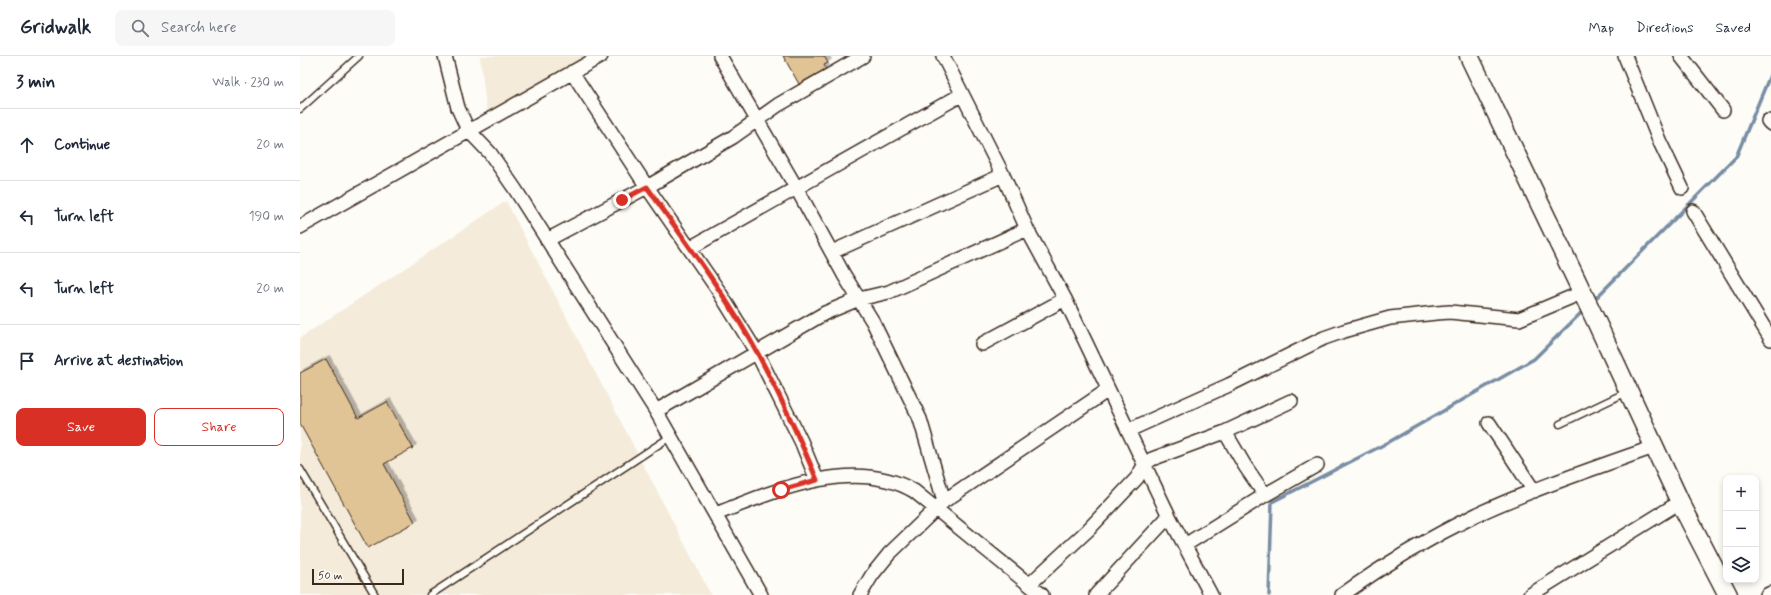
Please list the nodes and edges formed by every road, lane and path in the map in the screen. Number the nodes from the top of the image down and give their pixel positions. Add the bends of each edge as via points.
1 (359, 56) edge
2 (445, 56) edge
3 (601, 56) edge
4 (720, 56) edge
5 (863, 56) edge
6 (943, 56) edge
7 (1469, 56) edge
8 (1625, 56) edge
9 (1680, 56) edge
10 (572, 72) junction
11 (961, 94) junction
12 (300, 109) edge
13 (1723, 110) dead end
14 (756, 121) junction
15 (468, 130) junction
16 (1003, 175) junction
17 (647, 187) junction
18 (797, 188) junction
19 (1682, 188) dead end
20 (1693, 211) dead end
21 (300, 226) edge
22 (1028, 229) junction
23 (547, 240) junction
24 (690, 248) junction
25 (832, 252) junction
26 (1583, 295) junction
27 (859, 299) junction
28 (1065, 299) junction
29 (1771, 339) edge
30 (982, 344) dead end
31 (757, 353) junction
32 (1108, 390) junction
33 (1628, 391) junction
34 (1291, 401) dead end
35 (656, 410) junction
36 (1489, 424) dead end
37 (1560, 424) dead end
38 (1129, 430) junction
39 (1225, 432) junction
40 (670, 437) junction
41 (1654, 447) junction
42 (1144, 464) junction
43 (1317, 465) dead end
44 (300, 470) edge
45 (817, 480) junction
46 (1534, 491) junction
47 (1265, 495) junction
48 (1680, 502) junction
49 (940, 505) junction
50 (716, 514) junction
51 (1170, 516) junction
52 (1185, 545) junction
53 (1030, 584) junction
54 (1546, 591) edge
55 (1771, 593) edge
56 (861, 594) edge
57 (375, 595) edge
58 (430, 595) edge
59 (761, 595) edge
60 (1042, 595) edge
61 (1096, 595) edge
62 (1211, 595) edge
63 (1342, 595) edge
64 (1530, 595) edge
65 (1728, 595) edge
66 (1767, 595) edge

1 - 12 lane
2 - 15 street via 458,108
3 - 10 street
4 - 14 street
5 - 14 street
6 - 11 street
7 - 26 street
8 - 19 street via 1659,140
9 - 13 street
10 - 15 street
10 - 17 street
11 - 16 street
11 - 18 street
14 - 17 street
14 - 18 street
15 - 21 street
15 - 23 street via 490,154
16 - 22 street
16 - 25 street
17 - 23 street
17 - 24 street
18 - 24 street
18 - 25 street
20 - 29 street
22 - 27 street via 888,292
22 - 28 street
23 - 35 street
24 - 31 street
25 - 27 street
26 - 33 street
26 - 38 street via 1519,319 1450,312 1390,318 1344,330
27 - 31 street via 826,313
27 - 49 street via 873,322 924,430
28 - 30 street
28 - 32 street
31 - 35 street
31 - 45 street via 801,441
32 - 38 street
32 - 49 street
33 - 37 lane
33 - 41 street
34 - 39 street
35 - 40 street
36 - 46 street
38 - 42 street
39 - 42 street via 1158,456
39 - 47 street
40 - 50 street
40 - 58 lane
41 - 46 street
41 - 48 street
42 - 51 street
42 - 53 street via 1137,478 1088,530
43 - 47 street
44 - 57 lane
45 - 49 street via 852,476 891,481 914,490
45 - 50 street via 753,499
46 - 63 street via 1446,530
47 - 52 street
48 - 54 street
48 - 65 street
49 - 53 street
49 - 56 street via 888,554
50 - 59 street
51 - 52 street
51 - 61 street
52 - 62 street
53 - 60 street
54 - 64 street
55 - 66 street

